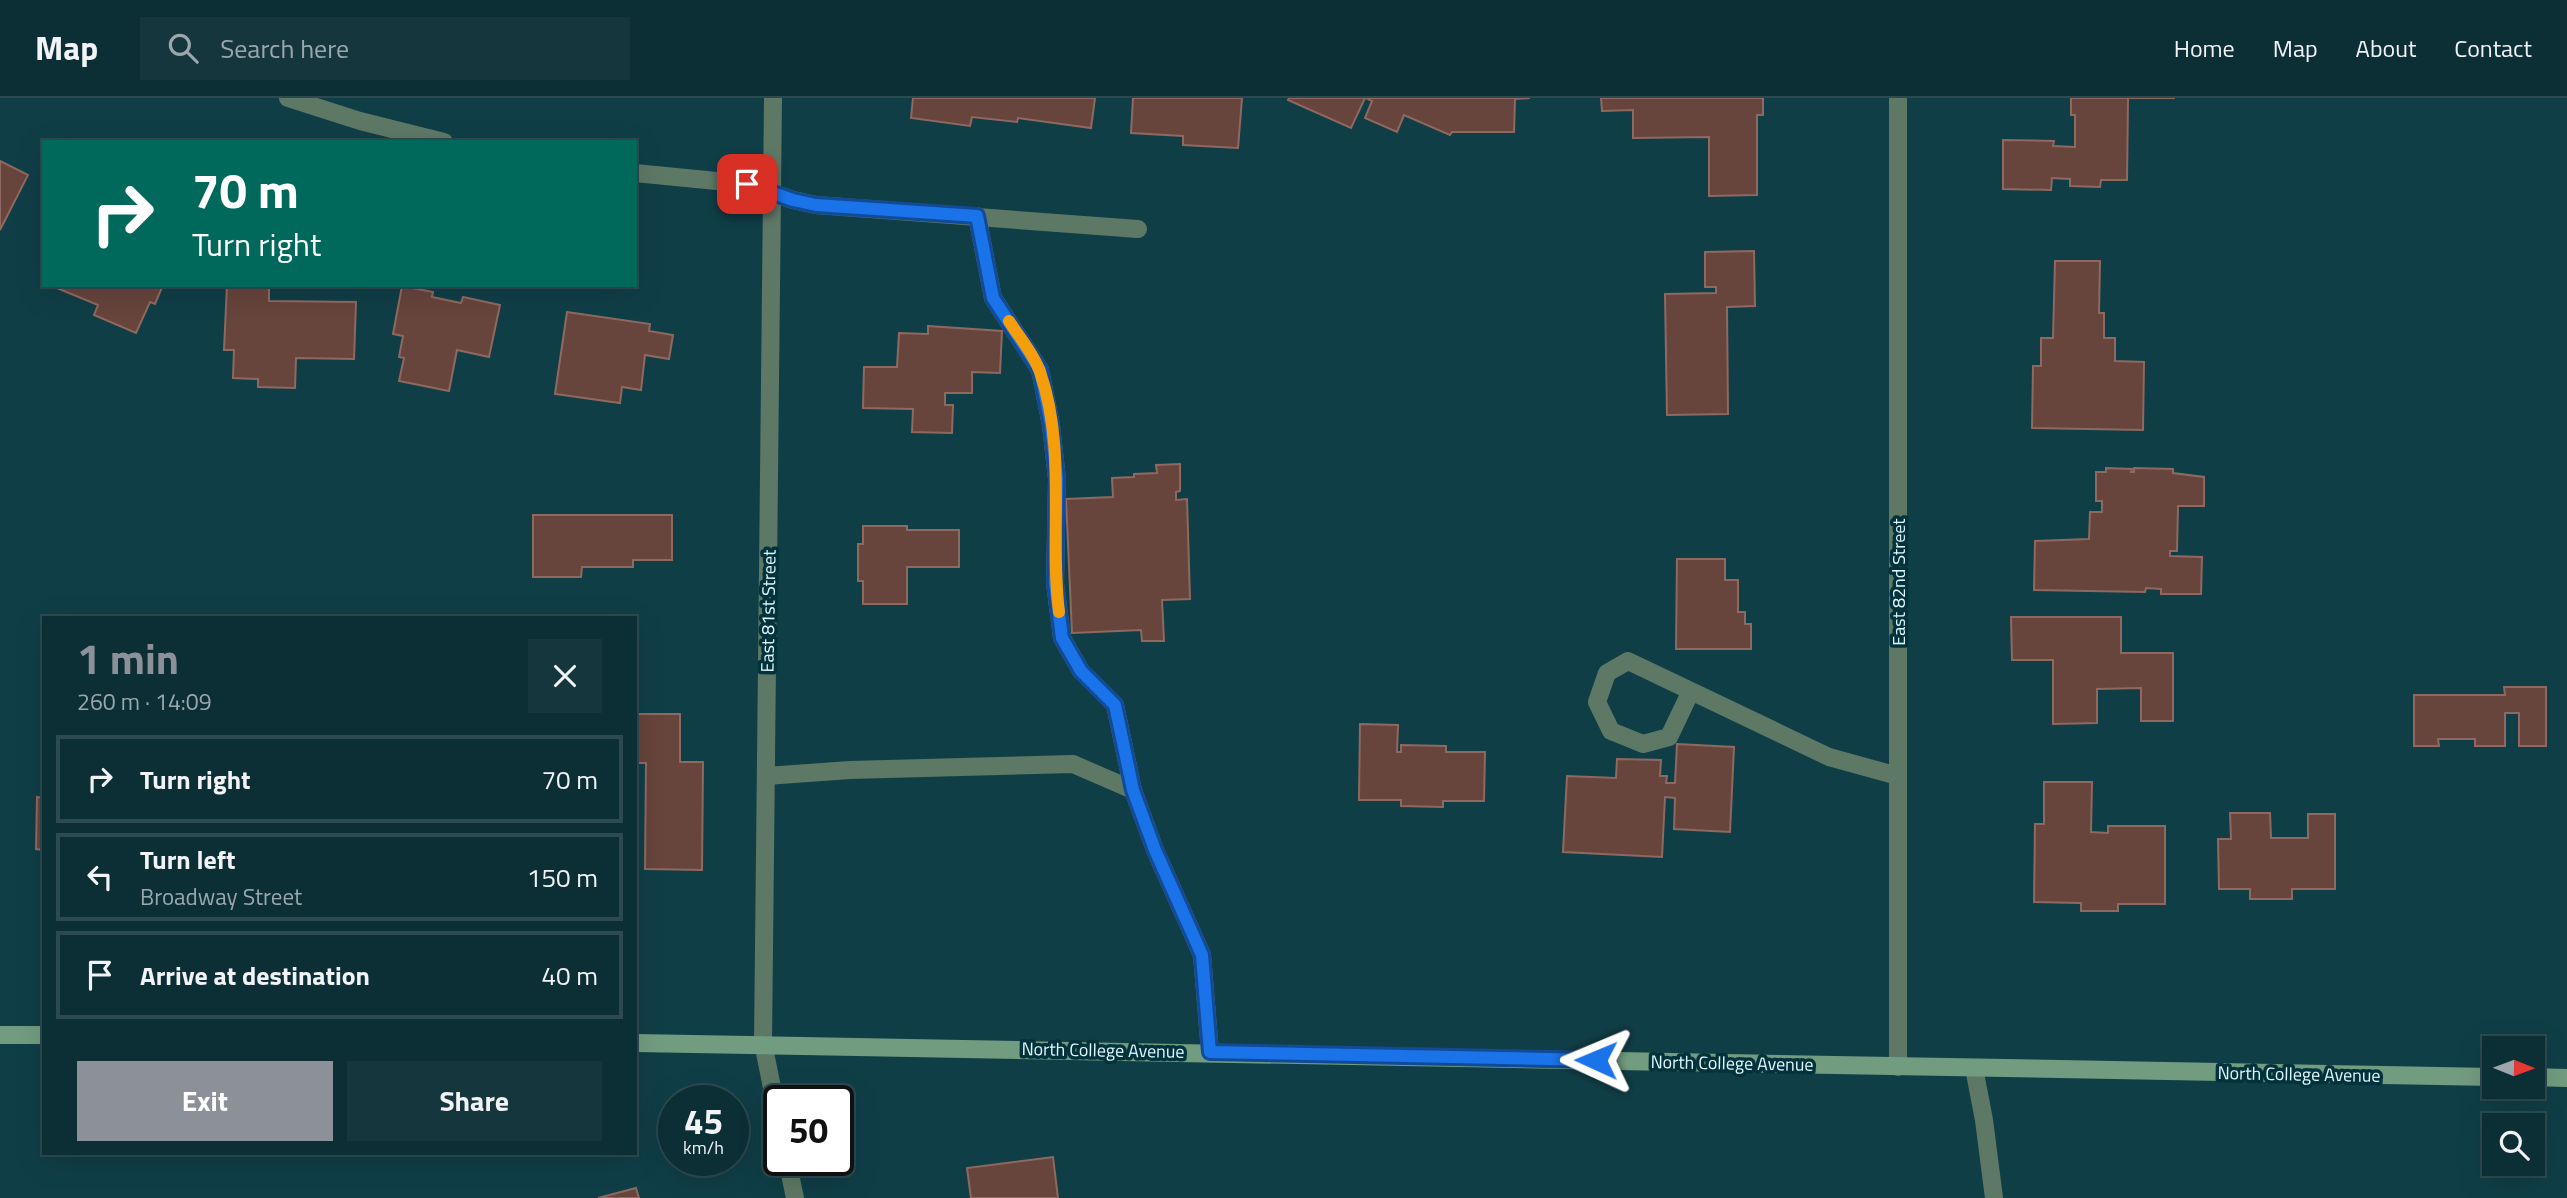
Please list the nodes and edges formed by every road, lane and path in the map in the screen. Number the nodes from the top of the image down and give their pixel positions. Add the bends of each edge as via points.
1 (288, 98) edge
2 (773, 98) edge
3 (1898, 98) edge
4 (436, 140) edge
5 (637, 173) edge
6 (773, 193) junction
7 (977, 216) junction
8 (1138, 229) dead end
9 (1690, 691) junction
10 (766, 776) junction
11 (1898, 776) junction
12 (1133, 790) junction
13 (0, 1035) edge
14 (42, 1035) edge
15 (637, 1042) edge
16 (762, 1043) junction
17 (1210, 1052) junction
18 (1898, 1067) junction
19 (1974, 1068) junction
20 (2482, 1077) edge
21 (2545, 1077) edge
22 (2567, 1078) edge
23 (771, 1085) edge
24 (790, 1176) edge
25 (795, 1198) edge
26 (1994, 1198) edge

1 - 4 street
2 - 6 street, East 81st Street
3 - 11 street, East 82nd Street
5 - 6 street via 747,184
6 - 7 street via 816,205
6 - 10 street, East 81st Street
7 - 8 street
7 - 12 street via 993,298 1040,370 1057,479 1055,583 1062,638 1081,671 1115,705
9 - 9 street via 1628,661 1607,673 1597,702 1611,731 1643,744 1668,737
9 - 11 street via 1829,757
10 - 12 street via 1073,764
10 - 16 street, East 81st Street
11 - 18 street, East 82nd Street
12 - 17 street via 1202,955
13 - 14 main road
15 - 16 main road, North College Avenue
16 - 17 main road, North College Avenue
16 - 23 street, East 81st Street
17 - 18 main road, North College Avenue
18 - 19 main road, North College Avenue
19 - 20 main road, North College Avenue
19 - 26 street
21 - 22 main road
24 - 25 street

